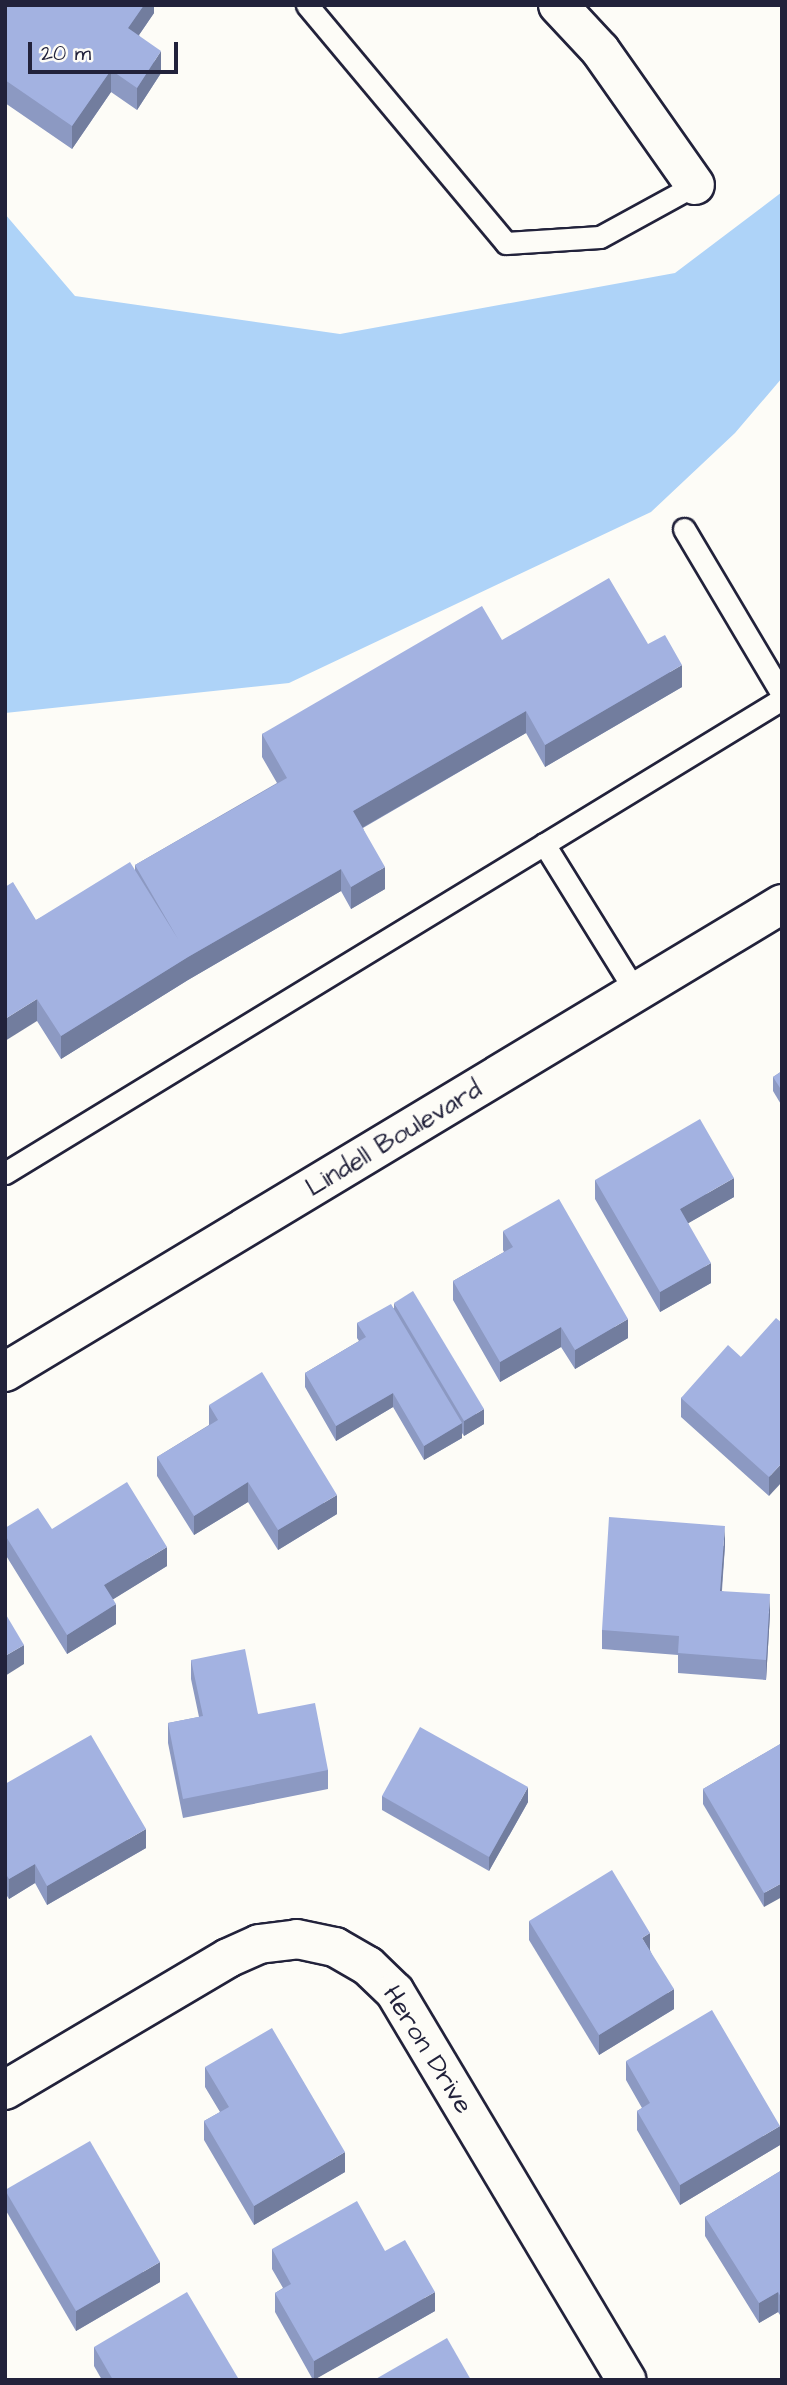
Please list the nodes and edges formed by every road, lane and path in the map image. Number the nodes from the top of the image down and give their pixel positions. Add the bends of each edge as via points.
1 (307, 5) edge
2 (558, 5) edge
3 (695, 185) joint
4 (684, 529) dead end
5 (782, 694) edge
6 (782, 699) edge
7 (544, 844) junction
8 (782, 905) edge
9 (637, 994) junction
10 (5, 1173) edge
11 (5, 1371) edge
12 (5, 2091) edge
13 (626, 2380) edge

1 - 3 lane via 506,243 600,237
2 - 3 street via 600,50
4 - 5 lane
6 - 7 lane
7 - 9 lane
7 - 10 lane
8 - 9 street, Lindell Boulevard
9 - 11 street, Lindell Boulevard
12 - 13 street, Heron Drive via 228,1958 260,1944 298,1939 335,1947 368,1966 395,1992

